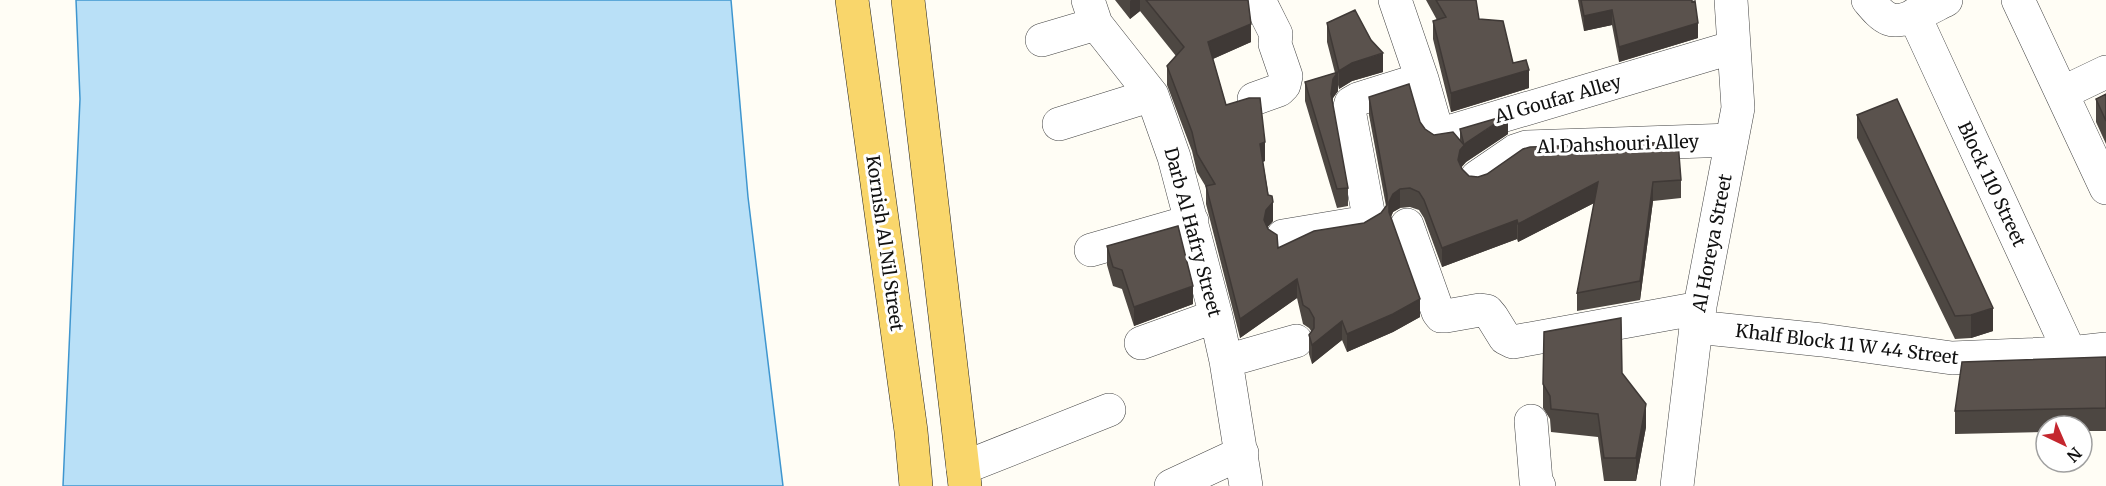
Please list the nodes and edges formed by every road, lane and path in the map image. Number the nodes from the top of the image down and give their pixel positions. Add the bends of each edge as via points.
1 (852, 0) edge
2 (908, 0) edge
3 (1259, 0) edge
4 (1395, 0) edge
5 (1731, 0) edge
6 (1868, 0) edge
7 (1946, 0) edge
8 (2018, 0) edge
9 (1092, 12) edge
10 (1908, 18) junction
11 (1042, 39) dead end
12 (1734, 47) junction
13 (2106, 72) edge
14 (1422, 79) junction
15 (2061, 93) junction
16 (1152, 95) junction
17 (1254, 99) edge
18 (1059, 124) dead end
19 (1732, 140) junction
20 (1477, 177) edge
21 (2106, 188) edge
22 (1192, 221) junction
23 (1407, 225) dead end
24 (1283, 236) dead end
25 (1091, 250) dead end
26 (1216, 316) junction
27 (1698, 317) junction
28 (1296, 341) dead end
29 (1141, 344) dead end
30 (2106, 349) edge
31 (2070, 353) junction
32 (1226, 361) junction
33 (1109, 410) dead end
34 (1531, 421) dead end
35 (1242, 453) junction
36 (964, 477) edge
37 (916, 486) edge
38 (1171, 486) edge
39 (1246, 486) edge
40 (1539, 486) edge
41 (1677, 486) edge

1 - 37 main road, Kornish Al Nil Street
2 - 36 main road
3 - 17 street via 1276,34 1275,44 1286,76 1279,90
4 - 14 street, Al Goufar Alley via 1418,29
5 - 12 street, Al Horeya Street
6 - 10 street via 1890,20
7 - 10 street
8 - 15 street
9 - 11 street
9 - 16 street, Darb Al Hafry Street
10 - 31 street, Block 110 Street
12 - 14 street, Al Goufar Alley via 1438,135
12 - 19 street, Al Horeya Street via 1738,108
13 - 15 street
14 - 24 street via 1358,99 1348,110 1369,217 1361,223
15 - 21 street
16 - 18 street
16 - 22 street, Darb Al Hafry Street
19 - 20 street, Al Dahshouri Alley via 1527,147
19 - 27 street, Al Horeya Street
22 - 25 street
22 - 26 street, Darb Al Hafry Street
23 - 27 street, Khalf Block 11 W 44 Street via 1441,316 1487,312 1505,338 1513,342
26 - 29 street
26 - 32 street, Darb Al Hafry Street
27 - 31 street, Khalf Block 11 W 44 Street via 1952,358
27 - 41 street, Al Horeya Street
28 - 32 street
30 - 31 street, Khalf Block 11 W 44 Street
32 - 35 street, Darb Al Hafry Street
33 - 36 street
34 - 40 street
35 - 38 street
35 - 39 street, Darb Al Hafry Street

